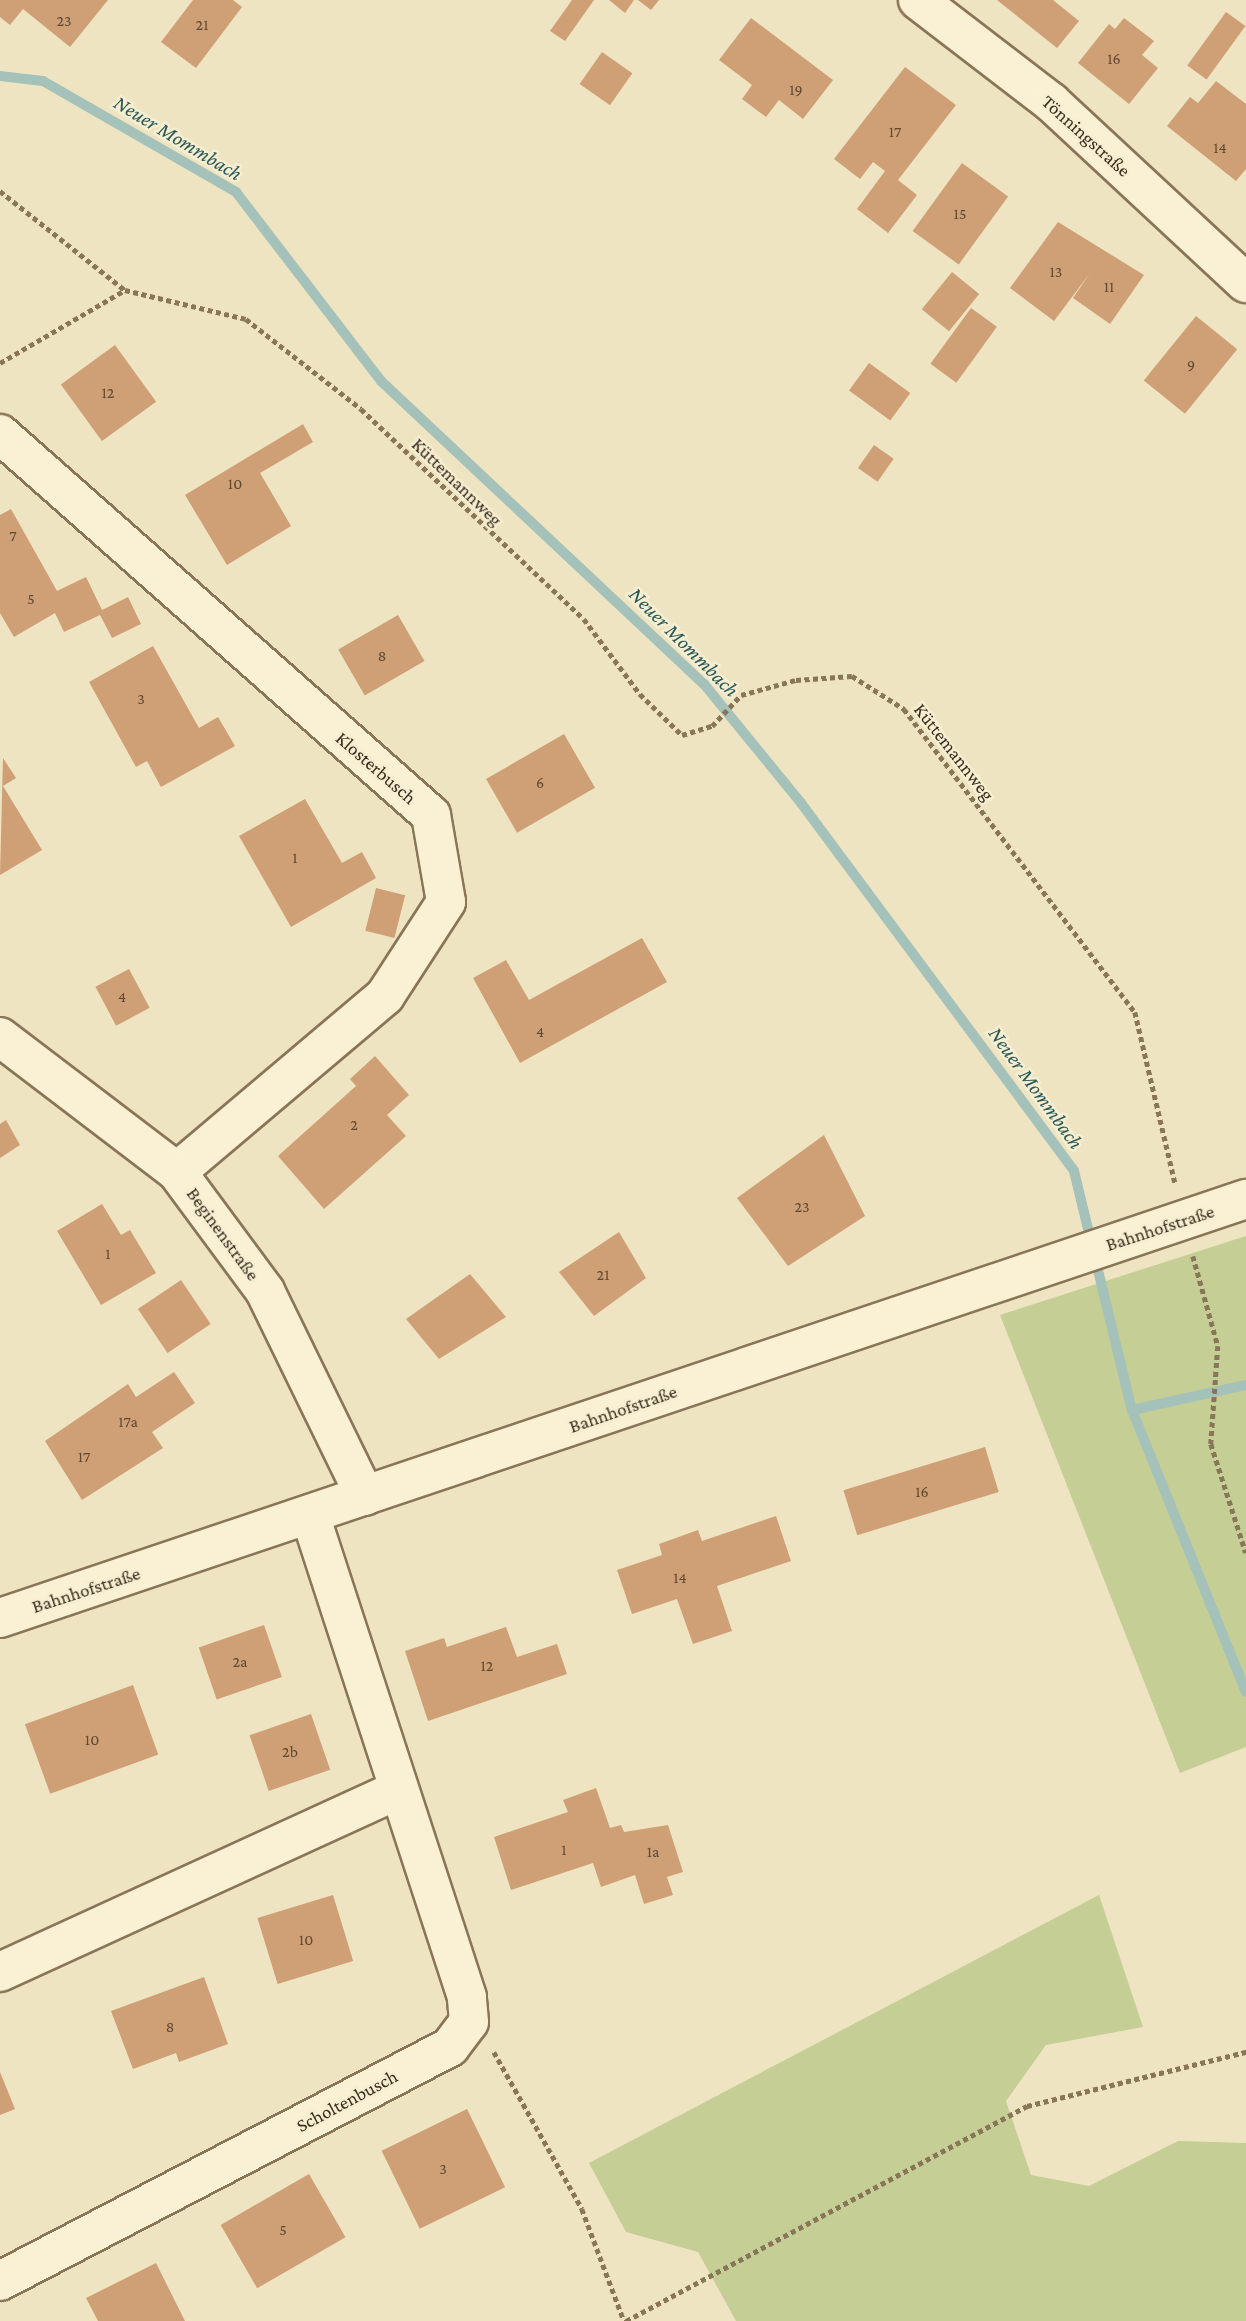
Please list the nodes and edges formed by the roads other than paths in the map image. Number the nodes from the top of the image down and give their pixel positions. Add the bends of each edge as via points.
1 (918, 0) edge
2 (1246, 283) edge
3 (0, 434) edge
4 (0, 1037) edge
5 (177, 1172) junction
6 (1246, 1199) edge
7 (365, 1496) junction
8 (310, 1515) junction
9 (0, 1618) edge
10 (397, 1790) junction
11 (0, 1972) edge
12 (0, 2281) edge

1 - 2 street, Tönningstraße via 1051,102
3 - 5 street, Klosterbusch via 431,815 446,902 385,996
4 - 5 street, Beginenstraße
5 - 7 street, Beginenstraße via 265,1291
6 - 7 street, Bahnhofstraße
7 - 8 street, Bahnhofstraße
8 - 9 street, Bahnhofstraße
8 - 10 street
10 - 11 street
10 - 12 street, Scholtenbusch via 467,1997 469,2022 450,2047

